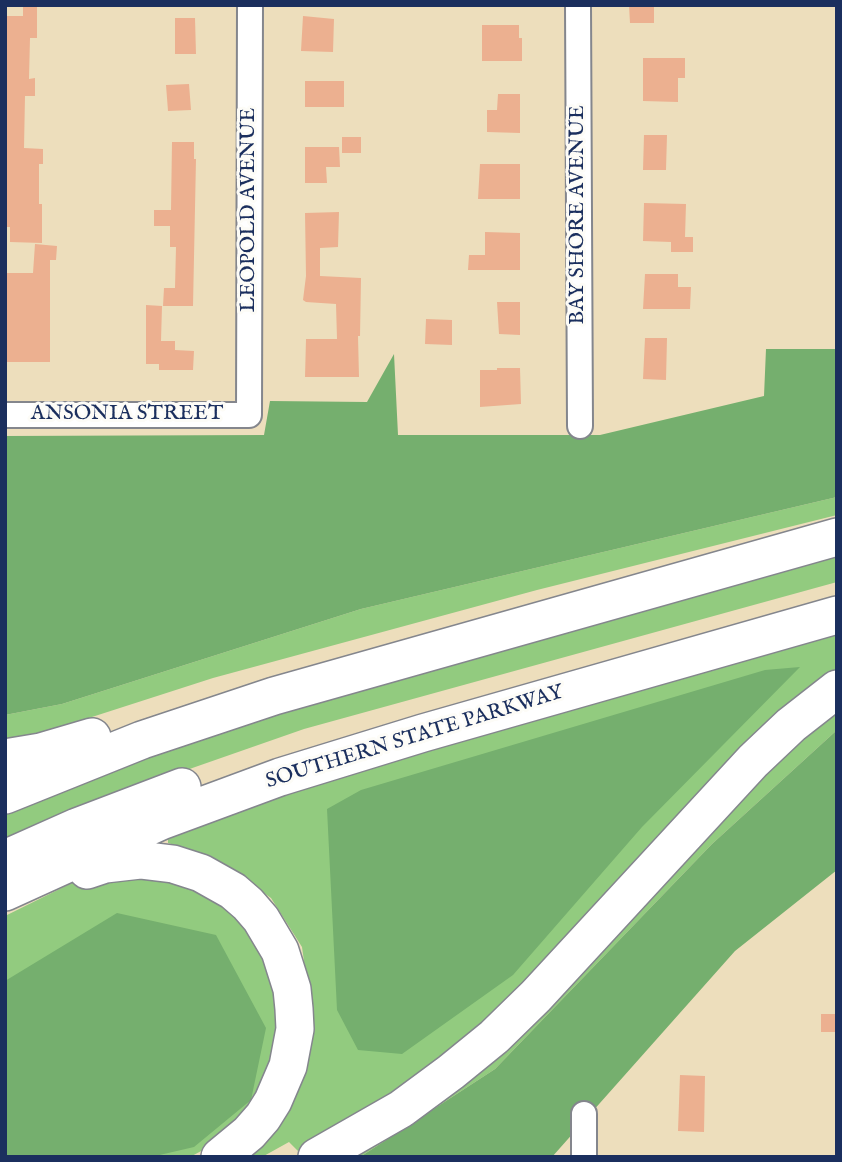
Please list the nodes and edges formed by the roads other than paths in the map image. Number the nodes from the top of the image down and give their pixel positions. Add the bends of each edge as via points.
1 (250, 5) edge
2 (578, 5) edge
3 (5, 415) edge
4 (249, 415) joint
5 (580, 426) dead end
6 (837, 537) edge
7 (837, 597) edge
8 (837, 615) edge
9 (307, 686) junction
10 (837, 689) edge
11 (5, 758) edge
12 (5, 795) edge
13 (5, 859) edge
14 (5, 892) edge
15 (5, 909) edge
16 (584, 1114) dead end
17 (220, 1157) edge
18 (317, 1157) edge
19 (584, 1157) edge

1 - 4 street, LEOPOLD AVENUE
2 - 5 street, BAY SHORE AVENUE
3 - 4 street, ANSONIA STREET
6 - 9 highway
7 - 13 highway, SOUTHERN STATE PARKWAY via 271,757 115,812
8 - 14 highway, SOUTHERN STATE PARKWAY via 280,777 139,831
9 - 11 highway via 174,708 81,741
9 - 12 highway via 142,740
10 - 18 highway via 753,761 494,1037 410,1102
15 - 17 highway via 89,870 140,860 201,873 233,891 261,919 280,951 292,989 292,1048 281,1084 263,1117
16 - 19 street

